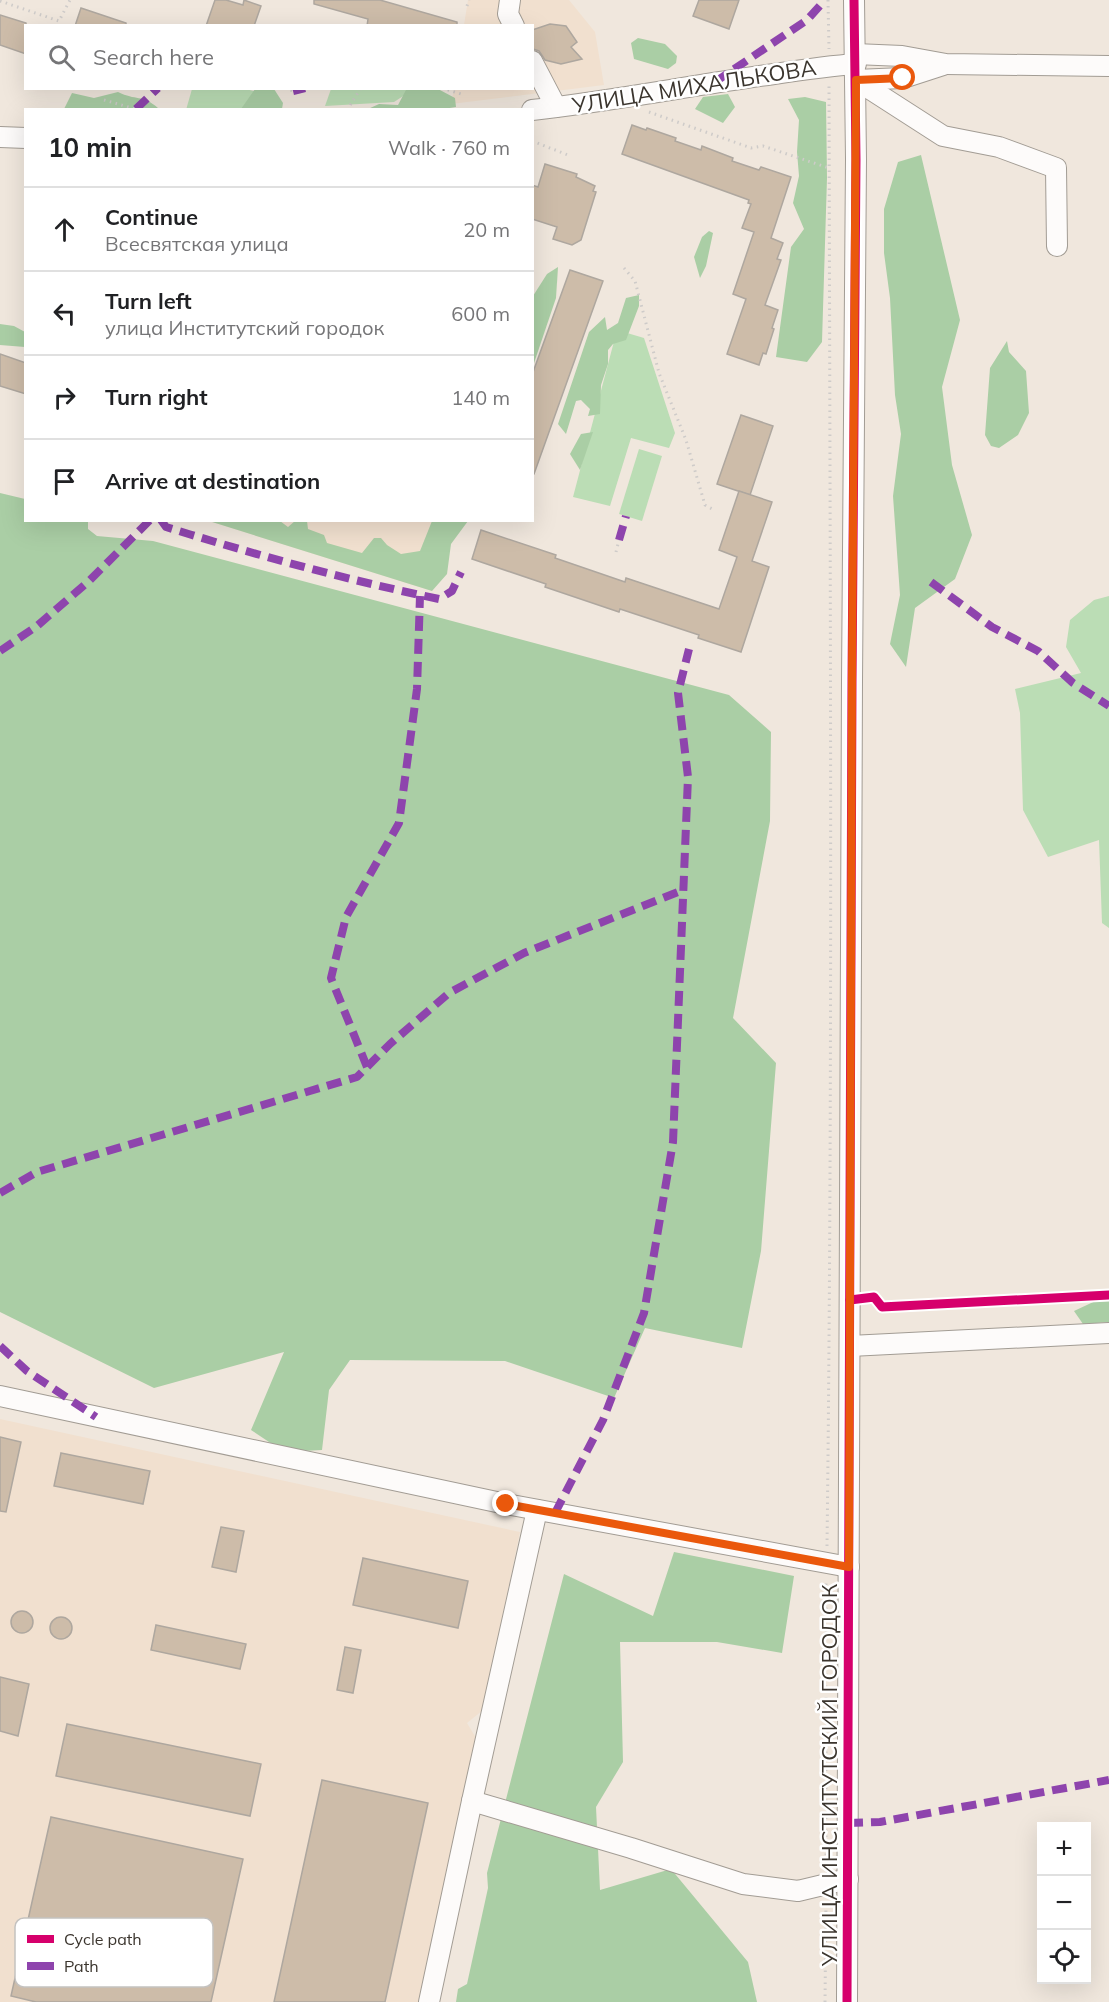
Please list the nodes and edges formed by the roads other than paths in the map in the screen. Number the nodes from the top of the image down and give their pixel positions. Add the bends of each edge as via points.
1 (510, 0) edge
2 (854, 0) edge
3 (513, 24) edge
4 (534, 65) edge
5 (856, 66) junction
6 (1109, 66) edge
7 (556, 107) junction
8 (534, 110) edge
9 (0, 137) edge
10 (24, 138) edge
11 (1057, 246) dead end
12 (1109, 1332) edge
13 (850, 1346) junction
14 (0, 1396) edge
15 (537, 1510) junction
16 (849, 1567) junction
17 (472, 1801) junction
18 (848, 1879) junction
19 (429, 2002) edge
20 (847, 2002) edge

1 - 3 street via 508,14
2 - 5 street, УЛИЦА ИНСТИТУТСКИЙ ГОРОДОК
4 - 7 street
5 - 6 street, УЛИЦА МИХАЛЬКОВА via 903,78 946,64
5 - 7 street, УЛИЦА МИХАЛЬКОВА via 829,66
5 - 11 street via 942,136 999,147 1056,168
5 - 13 street, УЛИЦА ИНСТИТУТСКИЙ ГОРОДОК
7 - 8 street, УЛИЦА МИХАЛЬКОВА
9 - 10 street
12 - 13 street
13 - 16 street, УЛИЦА ИНСТИТУТСКИЙ ГОРОДОК
14 - 15 street
15 - 16 street
15 - 17 street
16 - 18 street, УЛИЦА ИНСТИТУТСКИЙ ГОРОДОК
17 - 18 street via 742,1884 798,1891
17 - 19 street
18 - 20 street, УЛИЦА ИНСТИТУТСКИЙ ГОРОДОК

